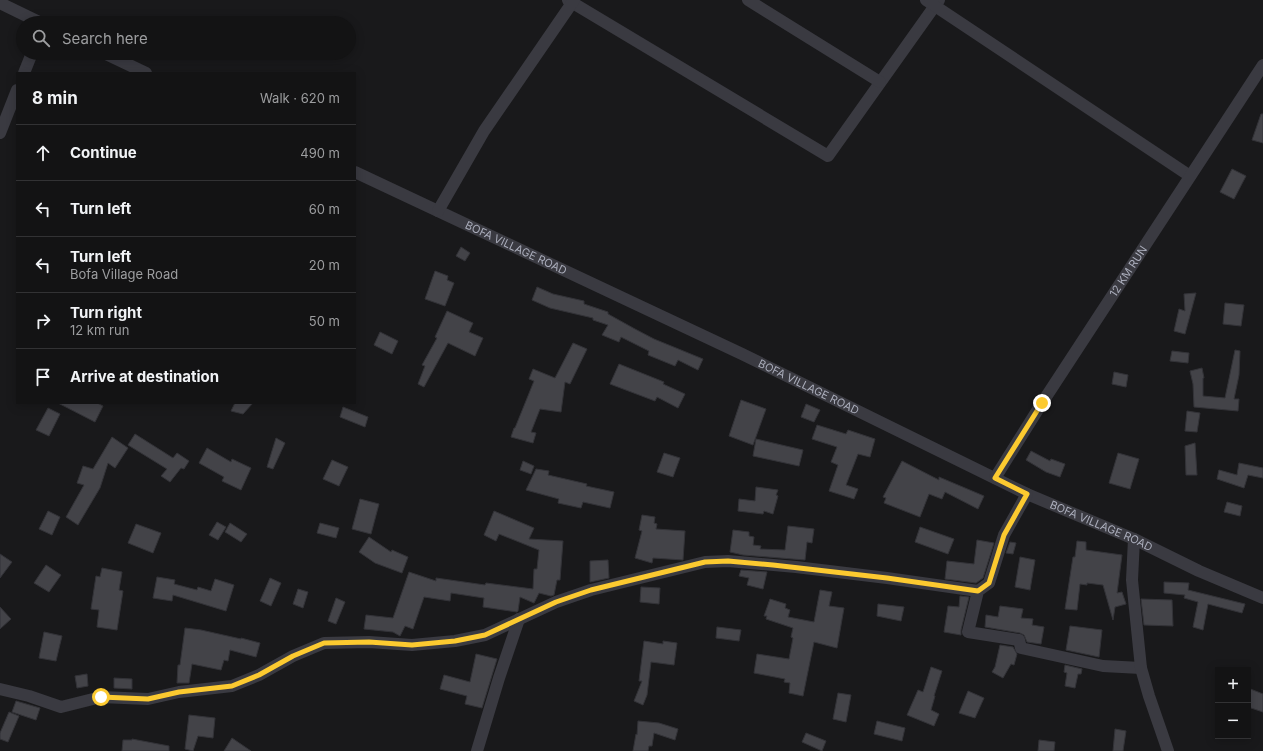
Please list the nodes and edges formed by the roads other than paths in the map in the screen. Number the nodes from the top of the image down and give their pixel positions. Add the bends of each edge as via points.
1 (748, 0) edge
2 (571, 1) edge
3 (933, 2) edge
4 (0, 3) edge
5 (27, 16) edge
6 (29, 60) edge
7 (119, 60) edge
8 (1263, 65) edge
9 (24, 72) edge
10 (144, 72) edge
11 (880, 82) junction
12 (16, 93) edge
13 (0, 133) edge
14 (356, 172) edge
15 (1190, 176) junction
16 (438, 211) junction
17 (995, 478) junction
18 (1027, 494) junction
19 (1134, 539) junction
20 (978, 591) junction
21 (1263, 598) edge
22 (519, 619) junction
23 (1141, 668) junction
24 (0, 689) edge
25 (477, 751) edge
26 (1168, 751) edge

1 - 11 street
2 - 11 street via 828,156
2 - 16 street via 484,131
3 - 11 street
3 - 15 street
4 - 5 street
6 - 9 street
7 - 10 street
8 - 15 street, 12 KM RUN
12 - 13 street
14 - 16 street, BOFA VILLAGE ROAD
15 - 17 street, 12 KM RUN
16 - 17 street, BOFA VILLAGE ROAD via 735,351
17 - 18 street, BOFA VILLAGE ROAD
18 - 19 street, BOFA VILLAGE ROAD
18 - 20 street via 1004,535 989,583
19 - 21 street, BOFA VILLAGE ROAD via 1205,574
19 - 23 street via 1132,580
20 - 22 street via 788,566 728,561 705,562 591,590
20 - 23 street via 968,632 1019,640 1021,648 1103,666
22 - 24 street via 485,635 455,641 412,645 369,642 324,643 232,686 184,691 148,699 101,697 61,707
22 - 25 street
23 - 26 street

